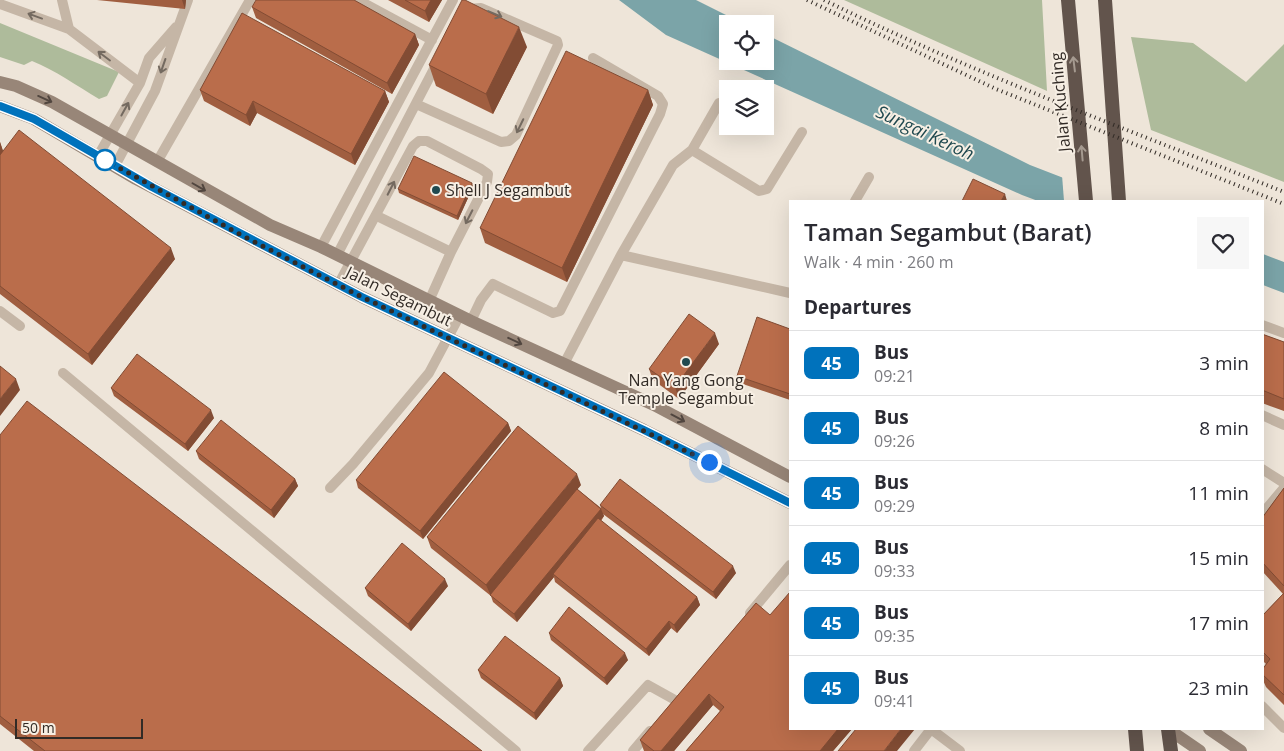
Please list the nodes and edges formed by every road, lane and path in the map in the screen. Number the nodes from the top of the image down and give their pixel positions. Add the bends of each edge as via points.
1 (62, 0) edge
2 (188, 0) edge
3 (250, 0) edge
4 (358, 0) edge
5 (453, 0) edge
6 (1058, 0) edge
7 (1068, 0) edge
8 (1105, 0) edge
9 (1113, 0) edge
10 (6, 3) edge
11 (182, 20) junction
12 (460, 20) edge
13 (69, 29) junction
14 (1070, 35) junction
15 (432, 40) junction
16 (1109, 44) junction
17 (442, 54) edge
18 (593, 58) dead end
19 (0, 82) edge
20 (140, 83) junction
21 (719, 103) dead end
22 (416, 104) junction
23 (0, 106) edge
24 (802, 132) dead end
25 (110, 135) junction
26 (127, 145) junction
27 (692, 150) junction
28 (98, 156) junction
29 (156, 162) junction
30 (115, 166) junction
31 (869, 177) dead end
32 (855, 200) edge
33 (1086, 200) edge
34 (1119, 200) edge
35 (377, 216) junction
36 (321, 247) junction
37 (450, 252) junction
38 (337, 255) junction
39 (621, 255) junction
40 (351, 262) junction
41 (338, 285) junction
42 (789, 292) edge
43 (429, 301) junction
44 (0, 311) edge
45 (466, 318) junction
46 (20, 326) dead end
47 (1264, 326) edge
48 (1284, 332) edge
49 (449, 338) junction
50 (564, 364) junction
51 (63, 373) dead end
52 (1264, 416) edge
53 (1284, 425) edge
54 (1264, 470) edge
55 (789, 476) edge
56 (1284, 482) edge
57 (330, 488) dead end
58 (1284, 488) edge
59 (789, 502) edge
60 (1264, 512) edge
61 (789, 566) edge
62 (746, 618) edge
63 (676, 700) edge
64 (1264, 708) edge
65 (657, 722) edge
66 (1284, 728) edge
67 (930, 730) edge
68 (932, 730) edge
69 (1135, 730) edge
70 (1168, 730) edge
71 (1169, 730) edge
72 (1210, 730) edge
73 (516, 751) edge
74 (588, 751) edge
75 (633, 751) edge
76 (914, 751) edge
77 (960, 751) edge
78 (1137, 751) edge
79 (1171, 751) edge
80 (1200, 751) edge
81 (1241, 751) edge

1 - 13 lane
2 - 11 lane
3 - 29 lane
4 - 15 lane
5 - 15 lane
6 - 14 highway
7 - 14 highway, Jalan Kuching
8 - 16 highway
9 - 16 highway
13 -> 10 lane
11 - 20 lane via 155,50 146,79
11 -> 26 lane via 154,91
12 -> 22 lane via 464,12 480,8 556,40 557,51 516,135 501,142
20 -> 13 lane
33 -> 14 highway, Jalan Kuching
15 - 36 lane
16 - 34 highway
17 - 22 lane
18 - 45 lane via 658,96 663,104 660,114 560,311 553,313 493,284
19 -> 25 main road, Jalan Segambut via 52,102
25 -> 20 lane
21 - 27 lane
22 - 38 lane
23 - 28 main road, Jalan Segambut via 34,119
24 - 27 lane via 766,189 760,191
25 - 26 main road, Jalan Segambut
25 - 28 lane
26 - 29 main road, Jalan Segambut
26 - 30 lane
27 - 39 lane via 673,165
28 - 30 main road, Jalan Segambut
29 -> 36 main road, Jalan Segambut via 270,225
30 - 41 main road, Jalan Segambut
31 - 32 lane
35 - 37 lane
35 -> 37 lane via 413,146 419,141 426,141 488,174 487,182
35 - 40 lane
36 - 38 main road, Jalan Segambut
37 - 43 lane
38 - 40 main road, Jalan Segambut
39 - 42 lane
39 - 50 lane
40 - 41 lane
40 - 43 main road, Jalan Segambut
41 - 49 main road, Jalan Segambut
43 - 45 main road, Jalan Segambut
44 - 46 lane
45 - 49 lane
45 -> 50 main road, Jalan Segambut
47 - 48 lane
49 - 57 lane via 429,373
49 - 59 main road, Jalan Segambut
50 -> 55 main road, Jalan Segambut via 654,405
51 - 73 lane
52 - 53 lane
54 - 56 lane
58 - 60 lane
61 - 62 lane
63 - 74 lane via 648,685
64 - 66 lane
65 - 75 lane
67 - 76 lane
68 - 77 lane
69 - 78 highway
70 - 79 highway
71 - 80 main road
72 - 81 main road

